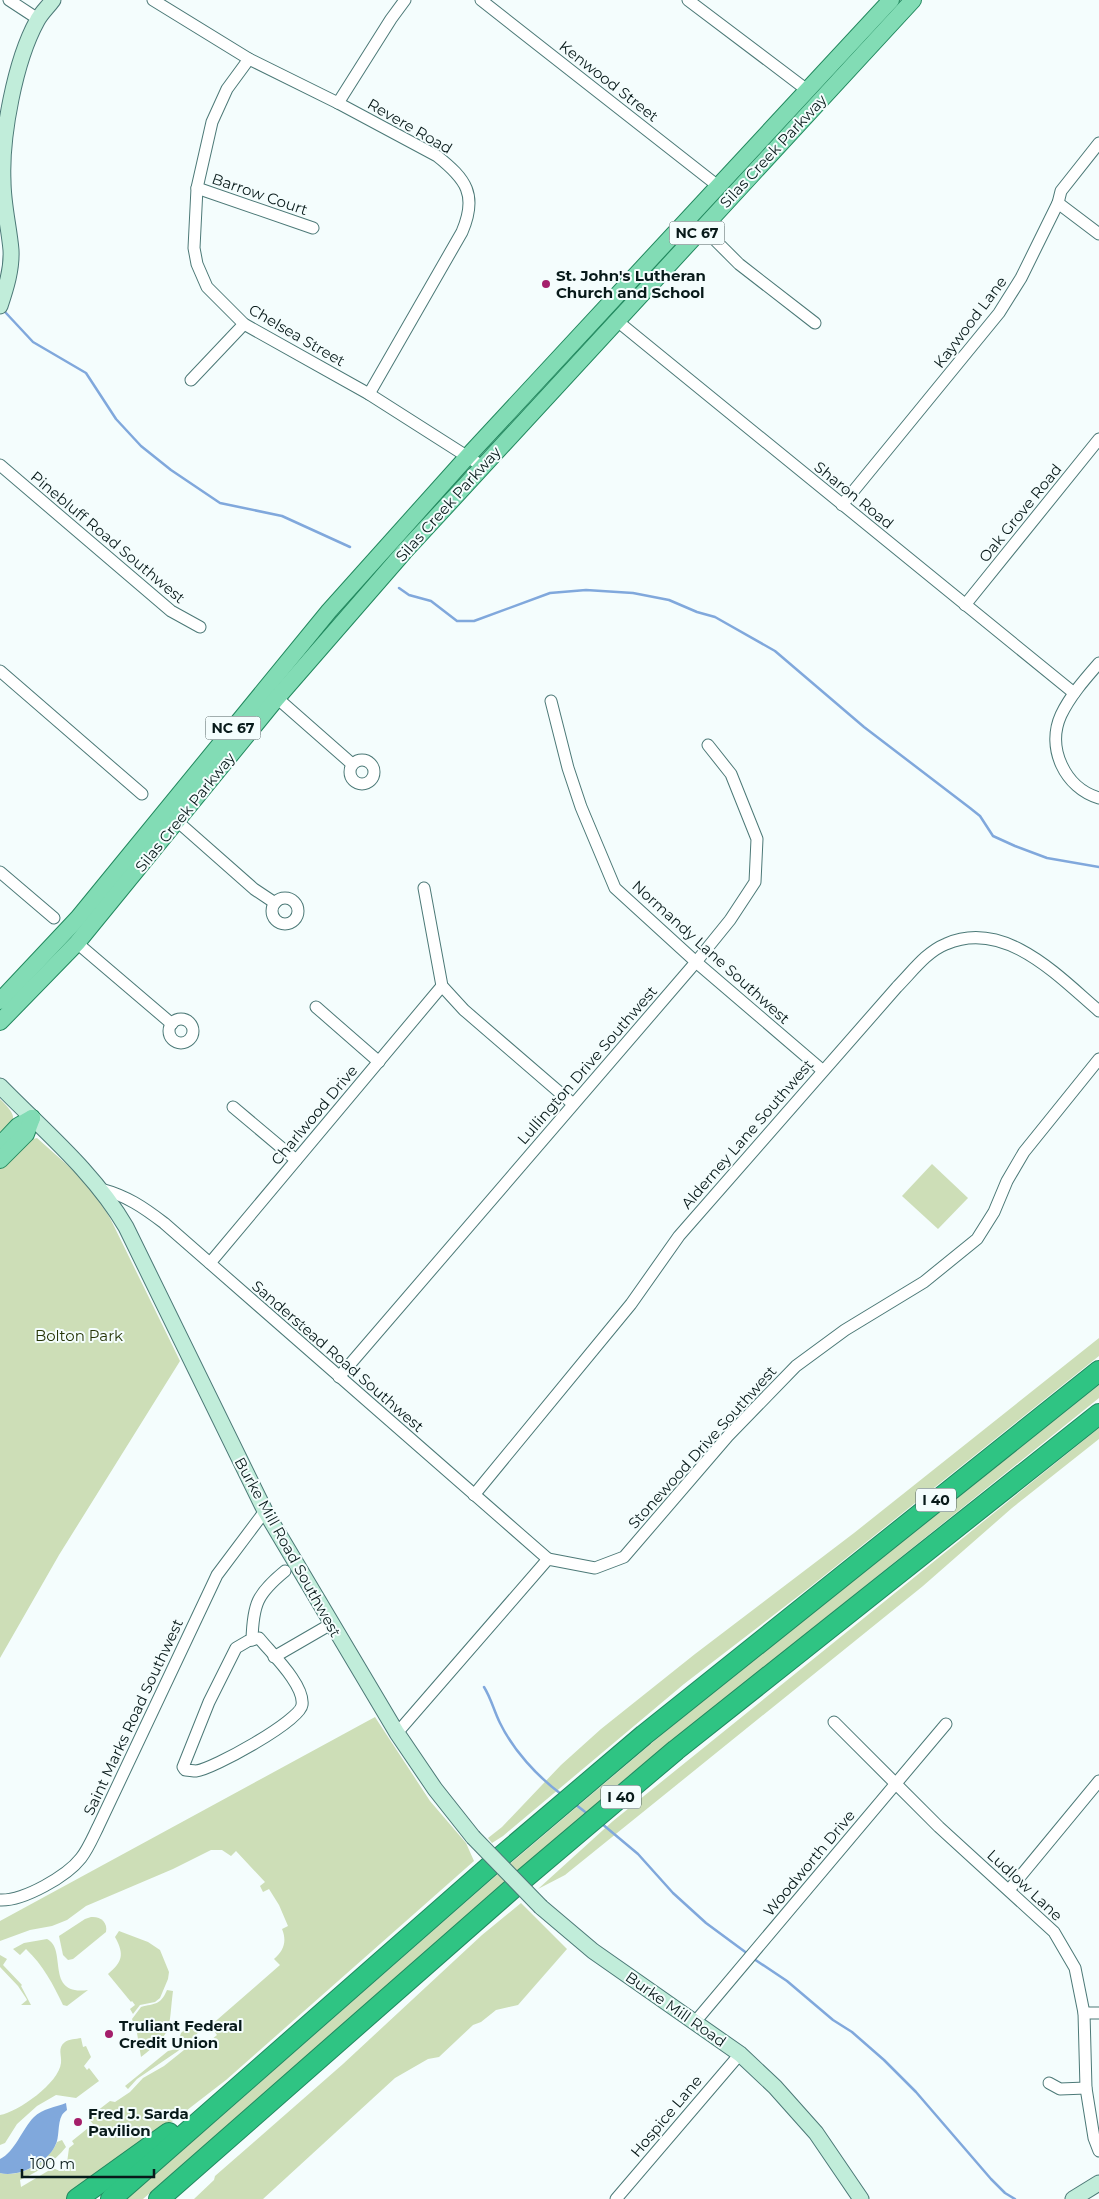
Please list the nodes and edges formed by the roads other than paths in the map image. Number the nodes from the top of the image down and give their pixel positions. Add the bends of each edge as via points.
1 (9, 0) edge
2 (53, 0) edge
3 (153, 0) edge
4 (405, 0) edge
5 (481, 0) edge
6 (688, 0) edge
7 (891, 0) edge
8 (913, 0) edge
9 (38, 19) junction
10 (249, 59) junction
11 (807, 90) junction
12 (338, 103) junction
13 (1099, 143) edge
14 (1, 157) edge
15 (718, 186) junction
16 (197, 188) junction
17 (1058, 203) junction
18 (313, 228) dead end
19 (700, 230) junction
20 (1099, 234) edge
21 (0, 306) edge
22 (616, 320) junction
23 (816, 323) dead end
24 (244, 324) junction
25 (192, 380) dead end
26 (369, 394) junction
27 (1099, 439) edge
28 (468, 456) junction
29 (0, 465) edge
30 (482, 466) junction
31 (842, 505) junction
32 (965, 605) junction
33 (200, 627) dead end
34 (1099, 663) edge
35 (0, 671) edge
36 (1074, 693) junction
37 (277, 698) junction
38 (551, 701) dead end
39 (708, 745) dead end
40 (352, 764) dead end
41 (142, 794) dead end
42 (1099, 798) edge
43 (177, 821) junction
44 (0, 872) edge
45 (424, 888) dead end
46 (275, 903) dead end
47 (54, 918) dead end
48 (77, 943) junction
49 (696, 962) junction
50 (442, 986) junction
51 (316, 1008) dead end
52 (1099, 1011) edge
53 (2, 1016) edge
54 (172, 1024) dead end
55 (1099, 1059) edge
56 (379, 1062) junction
57 (822, 1070) junction
58 (0, 1086) edge
59 (573, 1104) junction
60 (233, 1107) dead end
61 (32, 1118) junction
62 (0, 1145) edge
63 (0, 1160) edge
64 (296, 1160) junction
65 (101, 1189) junction
66 (210, 1263) junction
67 (1099, 1371) edge
68 (339, 1377) junction
69 (1099, 1414) edge
70 (474, 1495) junction
71 (265, 1511) junction
72 (548, 1559) junction
73 (285, 1570) dead end
74 (330, 1624) junction
75 (252, 1640) junction
76 (274, 1658) junction
77 (834, 1722) dead end
78 (946, 1724) dead end
79 (397, 1733) junction
80 (1099, 1781) edge
81 (896, 1782) junction
82 (473, 1837) joint
83 (1009, 1890) junction
84 (0, 1900) edge
85 (1084, 2013) junction
86 (1099, 2013) edge
87 (695, 2022) junction
88 (289, 2044) junction
89 (740, 2054) junction
90 (1049, 2083) dead end
91 (1086, 2088) junction
92 (256, 2114) junction
93 (1099, 2151) edge
94 (1099, 2183) edge
95 (77, 2199) edge
96 (111, 2199) edge
97 (159, 2199) edge
98 (178, 2199) edge
99 (616, 2199) edge
100 (861, 2199) edge
101 (1073, 2199) edge

1 - 9 street
2 - 9 street
3 - 10 street, Revere Road
4 - 12 street
5 - 15 street, Kenwood Street
6 - 11 street
7 - 11 main road, Silas Creek Parkway / NC 67
8 - 19 main road, Silas Creek Parkway / NC 67
9 - 14 street via 20,62
10 - 12 street, Revere Road
10 - 16 street, Chelsea Street via 227,89 212,122
11 - 15 main road, Silas Creek Parkway / NC 67
12 - 26 street, Revere Road via 437,156 461,178 470,200 462,232
13 - 17 street, Kaywood Lane via 1061,191
14 - 21 street via 11,250 7,284
15 - 28 main road, Silas Creek Parkway / NC 67
16 - 18 street, Barrow Court
16 - 24 street, Chelsea Street via 194,232 197,264 214,296
17 - 20 street
17 - 31 street, Kaywood Lane via 1021,278 999,313
19 - 22 main road, Silas Creek Parkway / NC 67
19 - 23 street
22 - 30 main road, Silas Creek Parkway / NC 67
22 - 31 street, Sharon Road
24 - 25 street
24 - 26 street, Chelsea Street
26 - 28 street, Chelsea Street
27 - 32 street, Oak Grove Road
28 - 30 street, Chelsea Street
28 - 53 main road, Silas Creek Parkway / NC 67 via 329,610
29 - 33 street, Pinebluff Road Southwest via 172,611
30 - 37 main road, Silas Creek Parkway / NC 67
31 - 32 street, Sharon Road
32 - 36 street, Sharon Road
34 - 36 street
35 - 41 street
36 - 42 street via 1058,722 1058,754 1061,766 1076,786
37 - 40 street
37 - 43 main road, Silas Creek Parkway / NC 67
38 - 49 street, Normandy Lane Southwest via 581,807 615,888
39 - 49 street, Lullington Drive Southwest via 731,774 757,839 755,882
43 - 46 street
43 - 48 main road, Silas Creek Parkway / NC 67
44 - 47 street
45 - 50 street
48 - 53 main road, Silas Creek Parkway / NC 67
48 - 54 street
49 - 57 street, Normandy Lane Southwest
49 - 59 street, Lullington Drive Southwest
50 - 56 street, Charlwood Drive
50 - 59 street via 464,1010
51 - 56 street
52 - 57 street, Alderney Lane Southwest via 1024,951 986,939 957,940 922,960
55 - 72 street, Stonewood Drive Southwest via 1024,1152 977,1239 924,1282 844,1330 796,1366 728,1436 624,1556 595,1568
56 - 64 street, Charlwood Drive
57 - 70 street, Alderney Lane Southwest via 679,1236 631,1304
58 - 61 street, Burke Mill Road Southwest
59 - 68 street, Lullington Drive Southwest
60 - 64 street
61 - 62 main road via 18,1126
61 - 63 main road via 26,1134
61 - 65 street, Burke Mill Road Southwest
64 - 66 street, Charlwood Drive
65 - 66 street, Sanderstead Road Southwest via 122,1194 145,1208
65 - 71 street, Burke Mill Road Southwest via 126,1227
66 - 68 street, Sanderstead Road Southwest
67 - 88 highway, I 40 via 644,1734
68 - 70 street, Sanderstead Road Southwest
69 - 92 highway, I 40 via 676,1750
70 - 72 street, Sanderstead Road Southwest
71 - 74 street, Burke Mill Road Southwest
71 - 84 street, Saint Marks Road Southwest via 213,1583 83,1856 54,1880 18,1897
72 - 79 street
73 - 75 street via 257,1600
74 - 76 street
74 - 79 street, Burke Mill Road Southwest
75 - 76 street via 259,1638
75 - 76 street via 236,1648 209,1702 184,1770 197,1771 223,1760 273,1733 296,1716 302,1706 301,1694 293,1679
77 - 81 street, Ludlow Lane
78 - 81 street, Woodworth Drive
79 - 82 street, Burke Mill Road Southwest
80 - 83 street
81 - 83 street, Ludlow Lane via 939,1828
81 - 87 street, Woodworth Drive
82 - 87 street, Burke Mill Road, bridge via 541,1907 593,1951
83 - 85 street, Ludlow Lane via 1054,1932 1076,1968
85 - 86 street
85 - 91 street, Ludlow Lane
87 - 89 street, Burke Mill Road
88 - 95 highway
88 - 96 highway, I 40
89 - 99 street, Hospice Lane
89 - 100 street, Burke Mill Road via 816,2133
90 - 91 street via 1060,2089
91 - 93 street, Ludlow Lane
92 - 97 highway, I 40
92 - 98 highway
94 - 101 street

